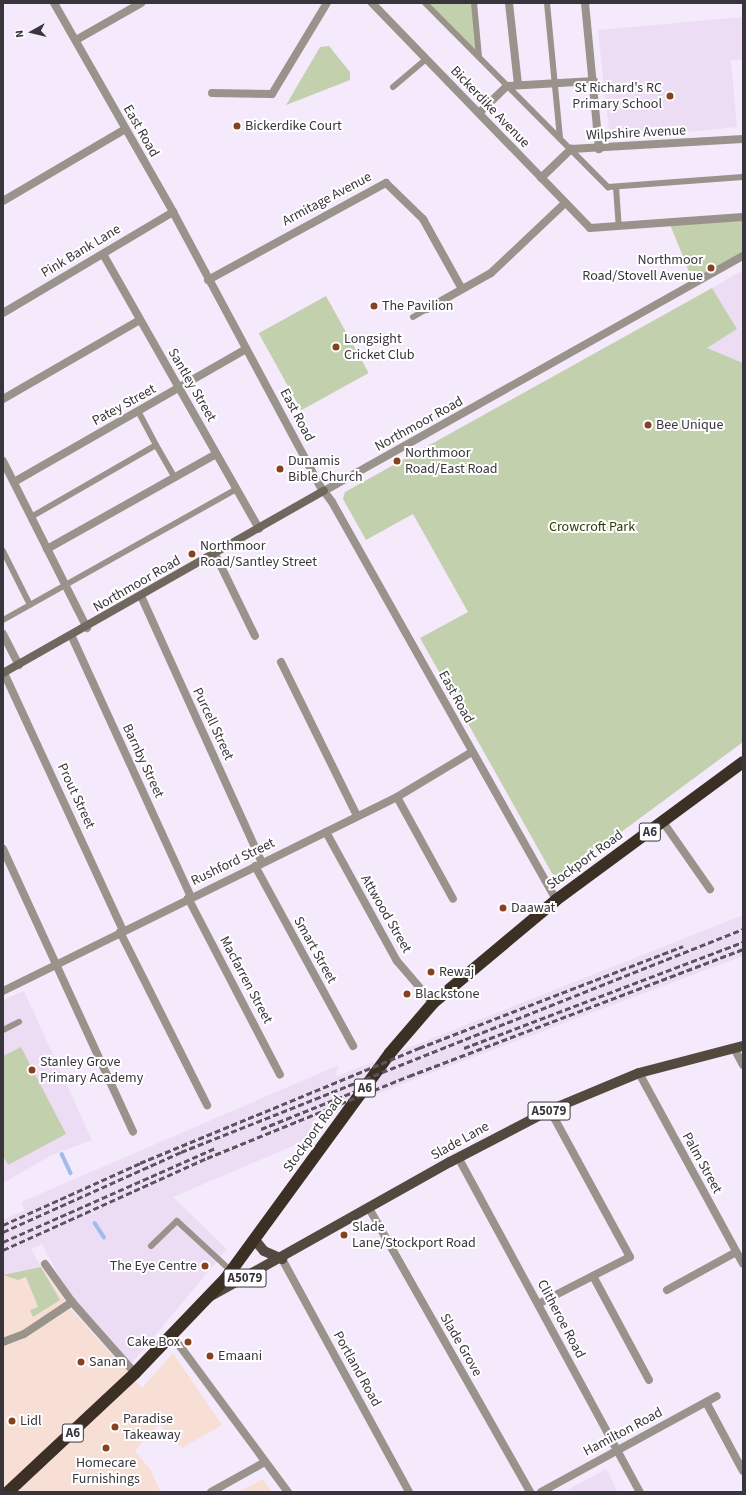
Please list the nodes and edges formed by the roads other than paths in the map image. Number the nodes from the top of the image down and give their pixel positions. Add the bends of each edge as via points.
1 (54, 3) edge
2 (141, 3) edge
3 (327, 3) edge
4 (372, 3) edge
5 (425, 3) edge
6 (474, 3) edge
7 (509, 3) edge
8 (547, 3) edge
9 (585, 3) edge
10 (76, 40) junction
11 (479, 57) junction
12 (426, 59) junction
13 (594, 81) junction
14 (555, 84) junction
15 (518, 85) junction
16 (507, 86) junction
17 (393, 87) dead end
18 (212, 93) dead end
19 (479, 113) junction
20 (125, 129) junction
21 (560, 138) junction
22 (743, 139) edge
23 (572, 149) junction
24 (599, 149) junction
25 (541, 178) junction
26 (743, 178) edge
27 (616, 187) junction
28 (3, 201) edge
29 (565, 203) junction
30 (172, 212) junction
31 (743, 217) edge
32 (619, 226) junction
33 (103, 254) junction
34 (743, 256) edge
35 (208, 280) junction
36 (462, 289) junction
37 (427, 309) joint
38 (3, 313) edge
39 (412, 317) dead end
40 (140, 320) junction
41 (246, 349) junction
42 (179, 388) junction
43 (3, 399) edge
44 (138, 412) junction
45 (156, 445) junction
46 (216, 454) junction
47 (3, 461) edge
48 (175, 478) junction
49 (14, 482) junction
50 (236, 489) junction
51 (324, 491) junction
52 (31, 517) junction
53 (258, 529) junction
54 (48, 550) junction
55 (3, 551) edge
56 (215, 554) junction
57 (65, 585) junction
58 (141, 596) junction
59 (30, 605) junction
60 (3, 620) edge
61 (87, 628) junction
62 (3, 634) edge
63 (255, 636) dead end
64 (72, 637) junction
65 (281, 662) dead end
66 (18, 665) junction
67 (4, 673) edge
68 (472, 752) junction
69 (743, 762) edge
70 (396, 797) junction
71 (357, 816) junction
72 (663, 822) junction
73 (326, 832) junction
74 (3, 849) edge
75 (259, 864) junction
76 (710, 889) dead end
77 (190, 897) junction
78 (453, 899) dead end
79 (556, 900) junction
80 (122, 931) junction
81 (56, 964) junction
82 (3, 991) edge
83 (433, 1003) junction
84 (19, 1022) dead end
85 (3, 1030) edge
86 (353, 1046) dead end
87 (738, 1047) edge
88 (743, 1065) edge
89 (639, 1073) junction
90 (280, 1075) dead end
91 (207, 1105) dead end
92 (550, 1110) junction
93 (132, 1132) dead end
94 (459, 1159) junction
95 (370, 1210) junction
96 (255, 1240) junction
97 (151, 1246) dead end
98 (736, 1252) junction
99 (282, 1259) junction
100 (45, 1264) dead end
101 (743, 1264) edge
102 (232, 1270) junction
103 (593, 1276) junction
104 (241, 1280) junction
105 (667, 1290) dead end
106 (208, 1298) junction
107 (72, 1302) junction
108 (538, 1304) junction
109 (172, 1334) junction
110 (3, 1342) edge
111 (135, 1372) junction
112 (649, 1380) dead end
113 (717, 1396) dead end
114 (706, 1402) junction
115 (617, 1449) junction
116 (265, 1462) junction
117 (743, 1472) edge
118 (8, 1492) edge
119 (211, 1492) edge
120 (288, 1492) edge
121 (409, 1492) edge
122 (530, 1492) edge
123 (541, 1492) edge
124 (640, 1492) edge

1 - 10 street, East Road
2 - 10 street
3 - 18 street via 272,94
4 - 12 street, Bickerdike Avenue
5 - 11 lane
6 - 11 lane
7 - 15 street
8 - 14 lane
9 - 13 street
10 - 20 street, East Road
11 - 16 lane
12 - 17 lane
12 - 19 street, Bickerdike Avenue
13 - 14 street
13 - 24 street
14 - 15 street
14 - 21 lane
15 - 16 street
16 - 19 street
16 - 21 lane
19 - 25 street, Bickerdike Avenue
20 - 28 street
20 - 30 street, East Road
21 - 23 lane
22 - 24 street, Wilpshire Avenue
23 - 24 street, Wilpshire Avenue
23 - 25 street, Wilpshire Avenue
23 - 27 lane via 608,187
25 - 29 street, Bickerdike Avenue
26 - 27 lane
27 - 32 lane
29 - 32 street, Bickerdike Avenue via 590,228
29 - 36 street via 491,273
30 - 33 street, Pink Bank Lane
30 - 35 street, East Road
31 - 32 street
33 - 38 street, Pink Bank Lane
33 - 40 street, Santley Street
34 - 51 street, Northmoor Road
35 - 36 street, Armitage Avenue via 386,183 423,220
35 - 41 street, East Road
36 - 37 street
37 - 39 lane
40 - 42 street, Santley Street
40 - 43 street
41 - 42 street, Patey Street
41 - 51 street, East Road
42 - 44 street, Patey Street
42 - 46 street, Santley Street
44 - 45 lane
44 - 49 street, Patey Street
45 - 48 lane
45 - 52 lane
46 - 48 street
46 - 50 street, Santley Street
47 - 49 street
48 - 54 street
49 - 52 street
50 - 53 street, Santley Street
50 - 57 lane
51 - 53 street, Northmoor Road
51 - 68 street, East Road
52 - 54 street
53 - 56 street, Northmoor Road
54 - 57 street
55 - 59 lane
56 - 58 street, Northmoor Road
56 - 63 street
57 - 59 lane
57 - 61 street
58 - 61 street, Northmoor Road
58 - 75 street, Purcell Street
59 - 60 lane
61 - 64 street, Northmoor Road
62 - 66 street
64 - 66 street, Northmoor Road
64 - 77 street, Barnby Street
65 - 71 street
66 - 67 street, Northmoor Road
67 - 80 street, Prout Street
68 - 70 street, Rushford Street
68 - 79 street, East Road
69 - 72 highway, Stockport Road / A6
70 - 71 street, Rushford Street
70 - 78 street
71 - 73 street, Rushford Street
72 - 76 street
72 - 79 highway, Stockport Road / A6
73 - 75 street, Rushford Street
73 - 83 street, Attwood Street via 397,961
74 - 81 street
75 - 77 street, Rushford Street
75 - 86 street, Smart Street
77 - 80 street, Rushford Street
77 - 90 street, Macfarren Street
79 - 83 highway, Stockport Road / A6
80 - 81 street, Rushford Street
80 - 91 street, Prout Street
81 - 82 street, Rushford Street
81 - 93 street
83 - 96 highway, Stockport Road / A6 via 390,1053
84 - 85 lane
87 - 88 street
87 - 89 main road, Slade Lane / A5079
89 - 92 main road, Slade Lane / A5079
89 - 98 street, Palm Street
92 - 94 main road, Slade Lane / A5079
92 - 103 street via 630,1257
94 - 95 main road, Slade Lane / A5079
94 - 108 street, Clitheroe Road
95 - 99 main road, Slade Lane / A5079
95 - 122 street, Slade Grove
96 - 99 main road via 264,1251
96 - 102 highway, Stockport Road / A6
97 - 102 lane via 177,1221
98 - 101 street, Palm Street
98 - 105 street
99 - 104 main road, Slade Lane / A5079
99 - 121 street, Portland Road
100 - 107 street
102 - 104 lane
102 - 106 highway, Stockport Road / A6
103 - 108 street
103 - 112 street
104 - 106 main road, Slade Lane / A5079
106 - 109 highway, Stockport Road / A6
107 - 110 street via 24,1334
107 - 111 street
108 - 115 street, Clitheroe Road
109 - 111 highway, Stockport Road / A6
109 - 116 street
111 - 118 highway, Stockport Road / A6
113 - 114 street, Hamilton Road
114 - 115 street, Hamilton Road
114 - 117 street
115 - 123 street, Hamilton Road
115 - 124 street, Clitheroe Road
116 - 119 street
116 - 120 street

